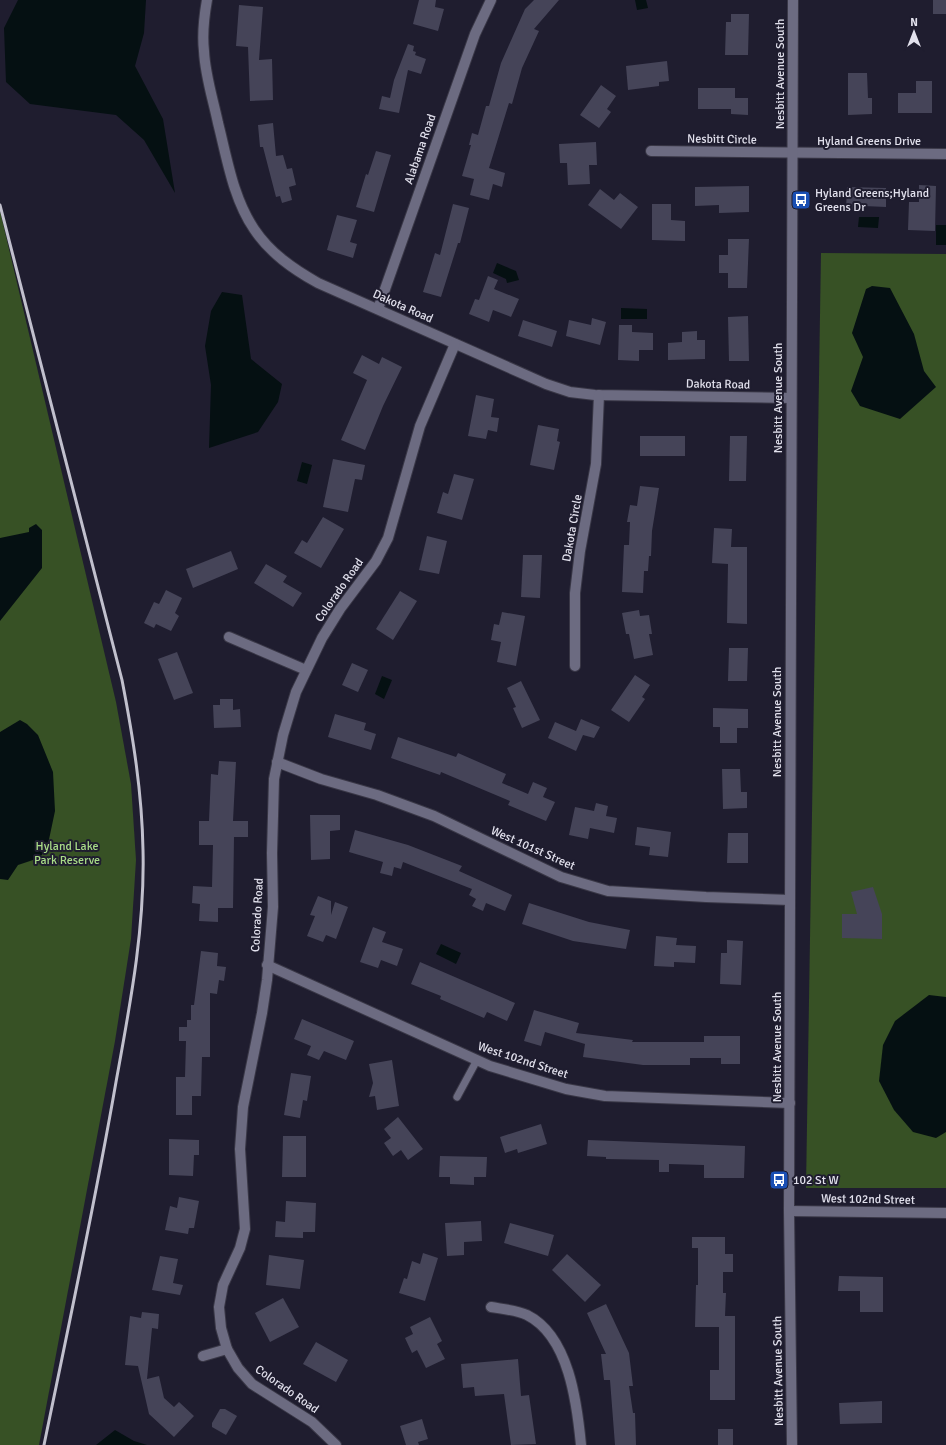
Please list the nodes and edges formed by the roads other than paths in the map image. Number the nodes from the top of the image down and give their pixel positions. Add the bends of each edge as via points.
1 (207, 0) edge
2 (491, 0) edge
3 (793, 0) edge
4 (651, 151) dead end
5 (792, 153) junction
6 (946, 154) edge
7 (378, 309) junction
8 (455, 344) junction
9 (599, 395) junction
10 (791, 398) junction
11 (229, 637) dead end
12 (575, 666) dead end
13 (306, 670) junction
14 (277, 762) junction
15 (790, 900) junction
16 (267, 965) junction
17 (477, 1060) junction
18 (457, 1098) dead end
19 (790, 1103) junction
20 (789, 1211) junction
21 (946, 1213) edge
22 (491, 1307) dead end
23 (227, 1350) junction
24 (203, 1356) dead end
25 (336, 1445) edge
26 (581, 1445) edge
27 (792, 1445) edge

1 - 7 street, Dakota Road via 204,52 208,82 240,204 254,229 272,251 294,269 318,283
2 - 7 street, Alabama Road via 475,34
3 - 5 street, Nesbitt Avenue South
4 - 5 street, Nesbitt Circle
5 - 6 street, Hyland Greens Drive
5 - 10 street, Nesbitt Avenue South
7 - 8 street, Dakota Road
8 - 9 street, Dakota Road via 546,384 570,392
8 - 13 street, Colorado Road via 420,426 388,538 376,561 340,609
9 - 10 street, Dakota Road
9 - 12 street, Dakota Circle via 596,464 575,593
10 - 15 street, Nesbitt Avenue South
11 - 13 street
13 - 14 street, Colorado Road via 296,692
14 - 15 street, West 101st Street via 434,816 561,876 608,891
14 - 16 street, Colorado Road via 274,779 273,907
15 - 19 street, Nesbitt Avenue South
16 - 17 street, West 102nd Street
16 - 23 street, Colorado Road via 262,1013 243,1107 240,1149 245,1229 240,1248 223,1285 219,1307
17 - 18 lane
17 - 19 street, West 102nd Street via 566,1089 606,1096
19 - 20 street, Nesbitt Avenue South
20 - 21 street, West 102nd Street
20 - 27 street, Nesbitt Avenue South
22 - 26 street via 526,1314 553,1338 569,1370
23 - 24 street
23 - 25 street, Colorado Road via 252,1384 312,1422

